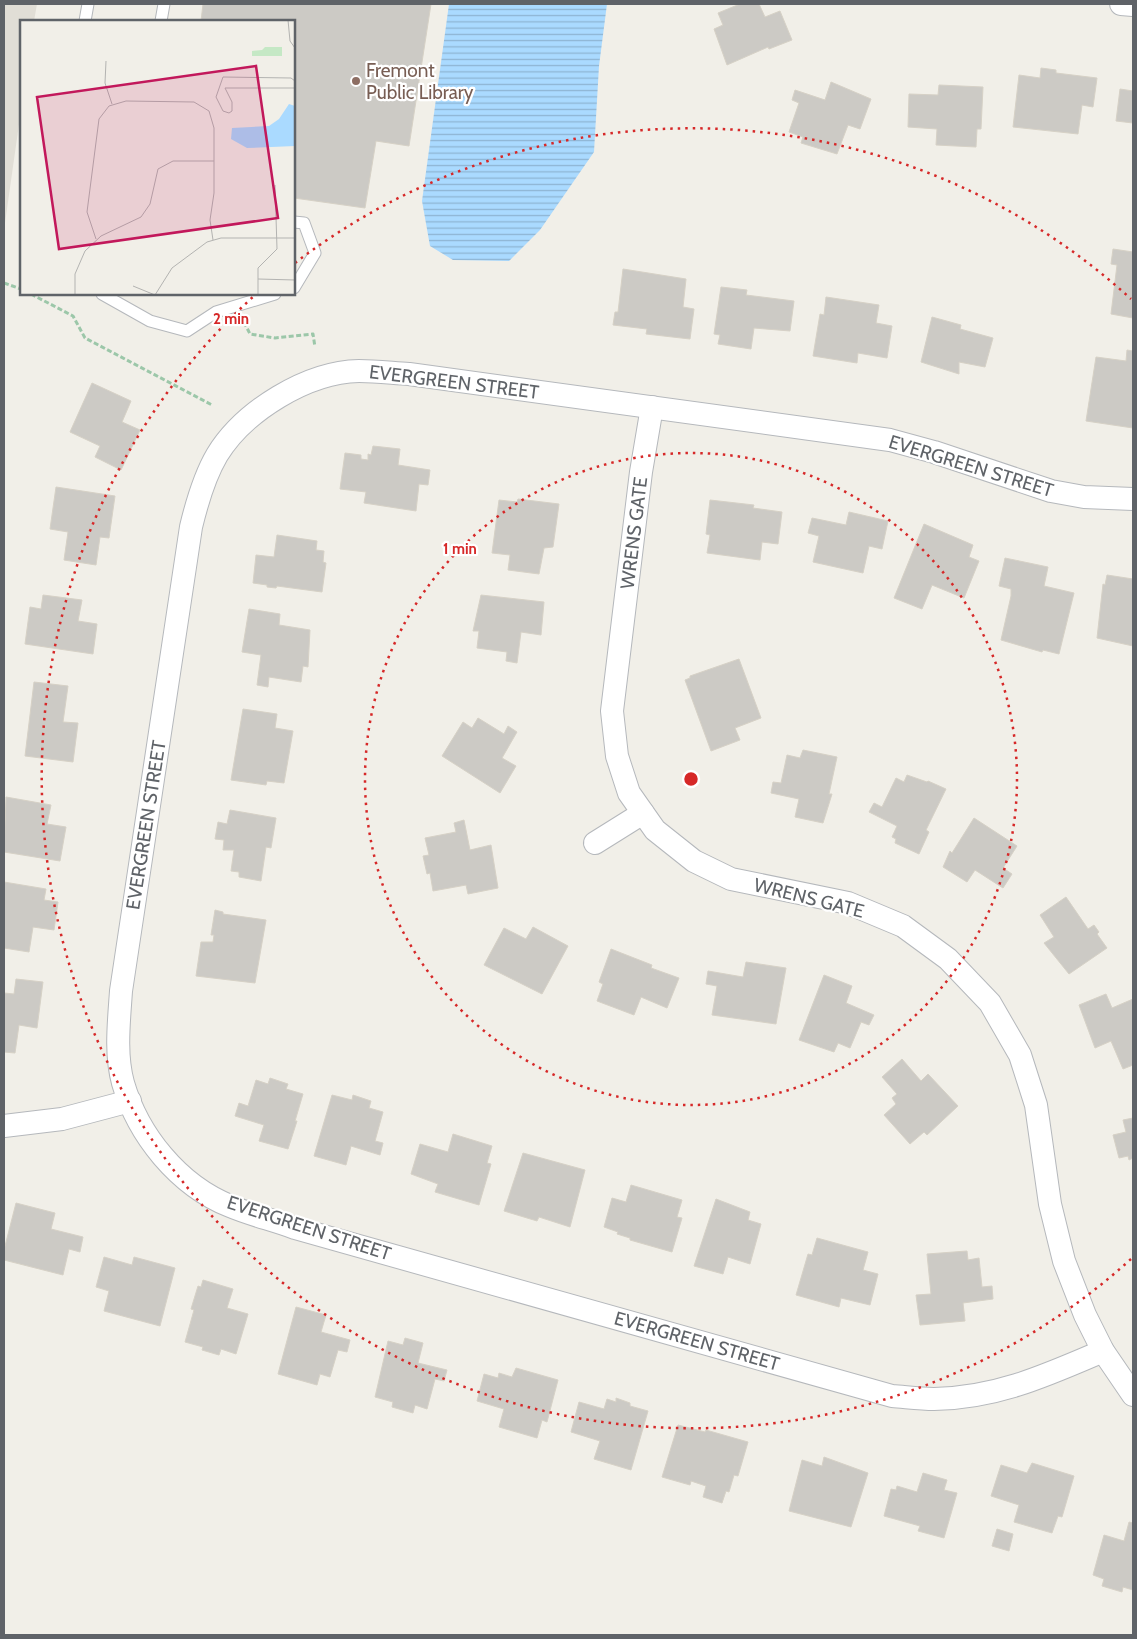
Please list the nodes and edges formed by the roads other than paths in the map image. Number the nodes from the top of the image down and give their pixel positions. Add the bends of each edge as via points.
1 (88, 4) edge
2 (164, 4) edge
3 (1121, 4) edge
4 (1133, 5) edge
5 (85, 20) edge
6 (161, 20) edge
7 (295, 222) edge
8 (295, 286) edge
9 (104, 295) edge
10 (271, 295) edge
11 (652, 407) junction
12 (1133, 499) edge
13 (643, 813) junction
14 (595, 843) dead end
15 (130, 1100) junction
16 (4, 1126) edge
17 (1103, 1351) junction
18 (1133, 1395) edge

1 - 5 lane
2 - 6 lane
3 - 4 street
7 - 8 lane via 304,223 315,253
9 - 10 lane via 150,321 187,331 216,312
11 - 12 street, EVERGREEN STREET via 890,440 1051,491 1084,497
11 - 13 street, WRENS GATE via 612,711 617,756 629,793
11 - 15 street, EVERGREEN STREET via 409,374 358,371 320,378 280,395 243,424 217,455 199,494 191,526 121,991 118,1045 123,1082
13 - 14 street
13 - 17 street, WRENS GATE via 655,830 694,861 731,879 848,903 903,926 948,960 990,1003 1020,1055 1034,1096 1050,1204 1064,1261
15 - 16 street via 62,1120
15 - 17 street, EVERGREEN STREET via 138,1122 160,1155 190,1182 228,1206 892,1396 934,1399 986,1394 1028,1383
17 - 18 street, WRENS GATE

